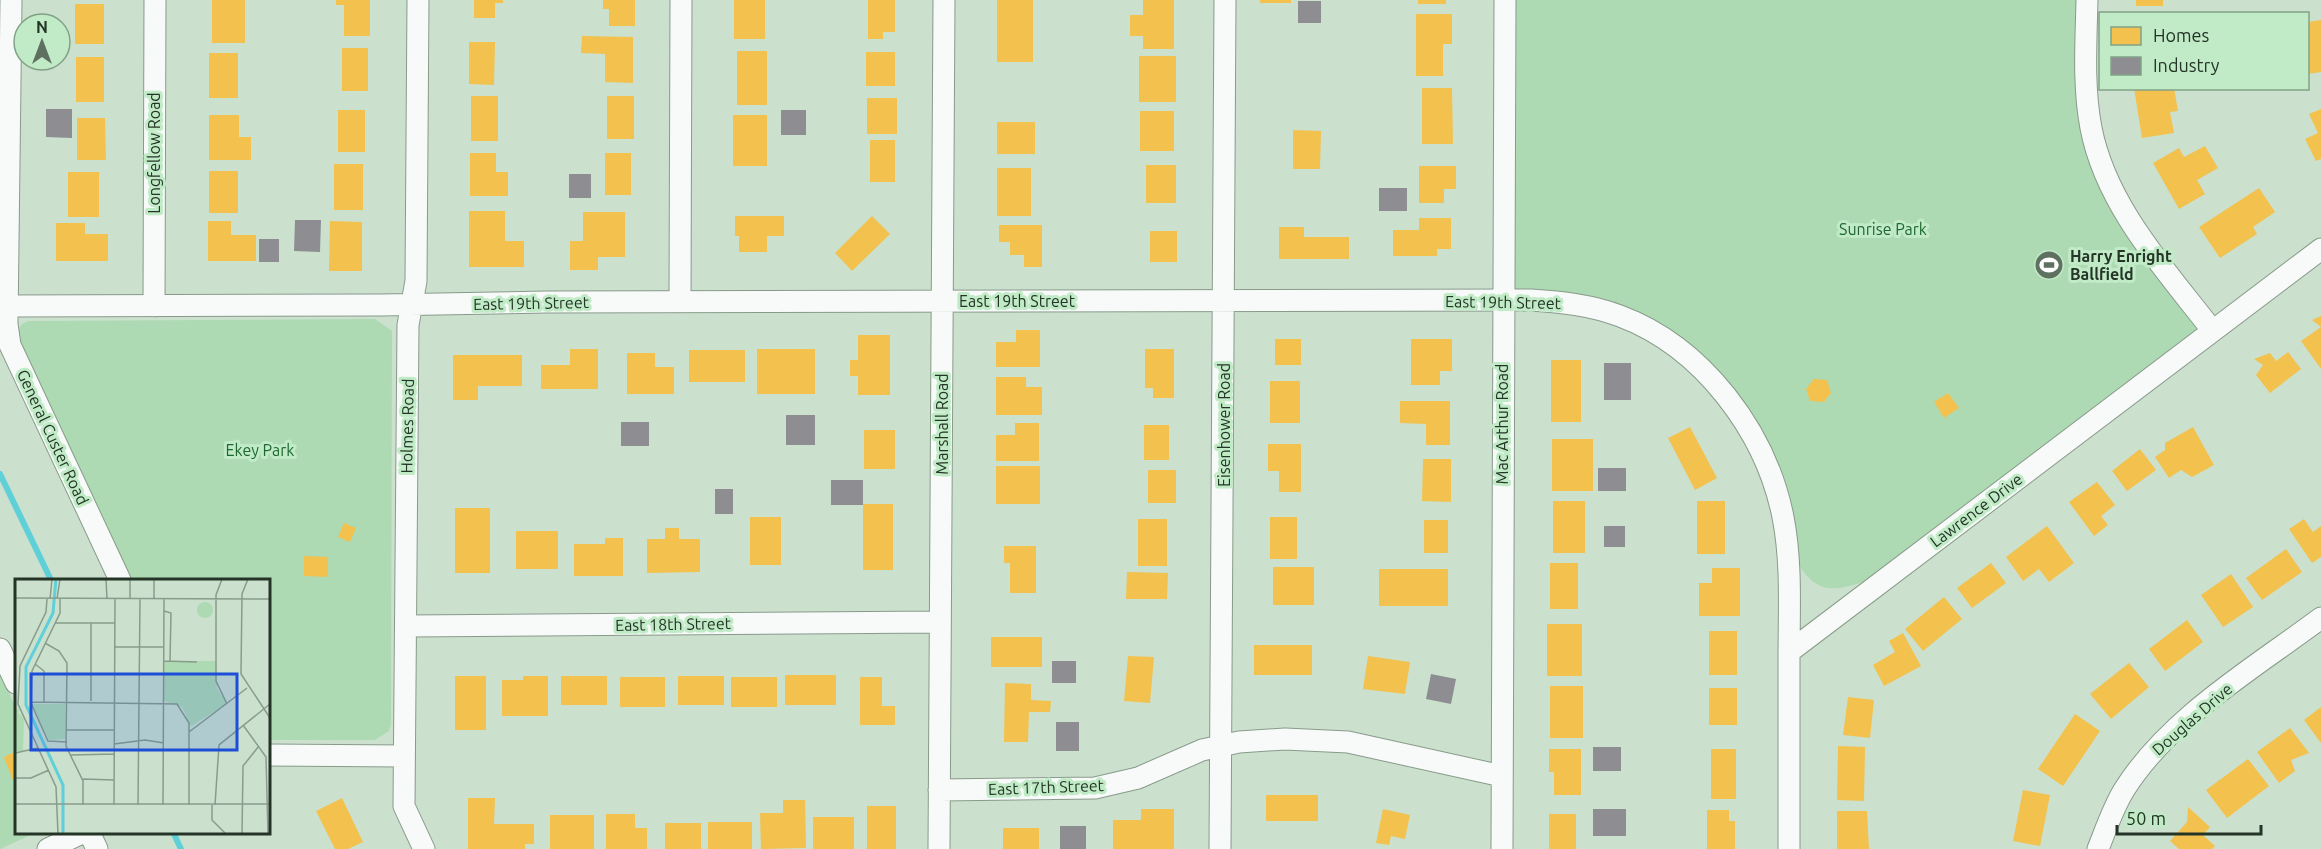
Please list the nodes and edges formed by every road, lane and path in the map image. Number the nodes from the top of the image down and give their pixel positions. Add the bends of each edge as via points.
1 (11, 0) edge
2 (155, 0) edge
3 (418, 0) edge
4 (681, 0) edge
5 (944, 0) edge
6 (1225, 0) edge
7 (1505, 0) edge
8 (2087, 0) edge
9 (2321, 249) edge
10 (1502, 300) junction
11 (681, 301) junction
12 (942, 301) junction
13 (1224, 301) junction
14 (412, 304) junction
15 (7, 306) junction
16 (154, 306) junction
17 (2212, 330) junction
18 (120, 579) edge
19 (2321, 618) edge
20 (940, 622) junction
21 (406, 626) junction
22 (0, 649) edge
23 (1789, 652) junction
24 (15, 681) edge
25 (1221, 745) junction
26 (270, 754) edge
27 (404, 756) junction
28 (1502, 776) junction
29 (939, 790) junction
30 (80, 834) edge
31 (89, 834) edge
32 (48, 849) edge
33 (97, 849) edge
34 (424, 849) edge
35 (939, 849) edge
36 (1220, 849) edge
37 (1502, 849) edge
38 (1789, 849) edge
39 (2098, 849) edge

1 - 15 street, General Custer Road
2 - 16 street, Longfellow Road
3 - 14 street, Holmes Road via 416,281
4 - 11 street
5 - 12 street, Marshall Road
6 - 13 street, Eisenhower Road
7 - 10 street, Mac Arthur Road
8 - 17 street via 2088,108 2103,169 2114,194 2143,238
9 - 17 street, Lawrence Drive
10 - 13 street, East 19th Street
10 - 23 street, East 19th Street via 1563,302 1621,316 1679,350 1731,402 1753,436 1782,513 1789,566
10 - 28 street, Mac Arthur Road
11 - 12 street, East 19th Street
11 - 14 street, East 19th Street
12 - 13 street, East 19th Street
12 - 20 street, Marshall Road
13 - 25 street, Eisenhower Road
14 - 16 street, East 19th Street
14 - 21 street, Holmes Road via 408,325
15 - 16 street, East 19th Street
15 - 18 street, General Custer Road via 10,345
17 - 23 street, Lawrence Drive
19 - 39 street, Douglas Drive via 2161,742 2124,790
20 - 21 street, East 18th Street
20 - 29 street, Marshall Road
21 - 27 street, Holmes Road
22 - 24 street
23 - 38 street
25 - 28 street, East 17th Street via 1285,740 1348,742
25 - 29 street, East 17th Street via 1138,778 1095,788
25 - 36 street, Eisenhower Road
26 - 27 street
27 - 34 street, Holmes Road via 404,806
28 - 37 street, Mac Arthur Road
29 - 35 street, Marshall Road
30 - 32 street
31 - 33 street

